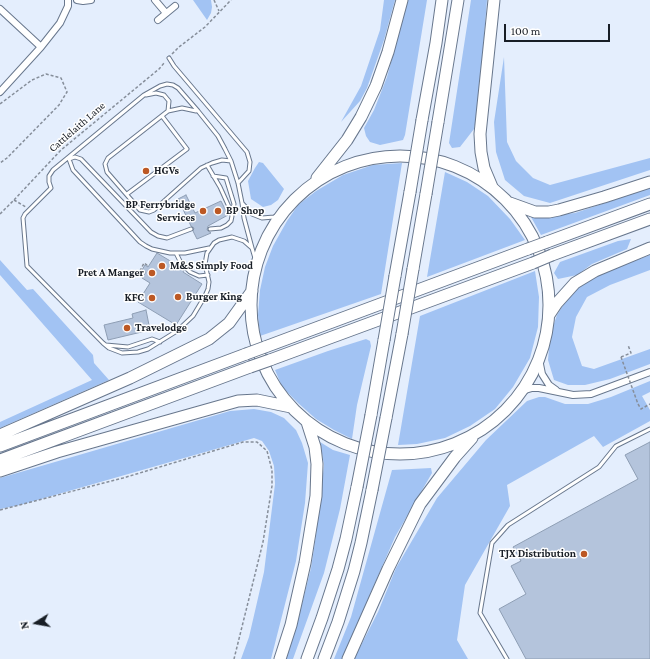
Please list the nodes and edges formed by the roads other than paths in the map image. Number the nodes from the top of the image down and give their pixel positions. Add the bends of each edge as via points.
1 (68, 0) edge
2 (77, 0) edge
3 (91, 0) edge
4 (155, 0) edge
5 (402, 0) edge
6 (442, 0) edge
7 (458, 0) edge
8 (494, 0) edge
9 (175, 6) dead end
10 (0, 10) edge
11 (166, 13) junction
12 (158, 20) dead end
13 (41, 47) junction
14 (169, 58) road end
15 (0, 92) edge
16 (144, 95) junction
17 (168, 111) junction
18 (198, 111) junction
19 (162, 116) junction
20 (68, 159) junction
21 (231, 161) junction
22 (207, 165) junction
23 (213, 176) junction
24 (650, 182) edge
25 (238, 183) junction
26 (310, 186) junction
27 (492, 188) junction
28 (127, 194) junction
29 (508, 202) junction
30 (242, 203) junction
31 (650, 204) edge
32 (284, 212) junction
33 (232, 216) junction
34 (650, 219) edge
35 (191, 229) dead end
36 (210, 230) dead end
37 (209, 248) junction
38 (252, 248) junction
39 (650, 248) edge
40 (176, 253) junction
41 (256, 265) junction
42 (208, 274) junction
43 (252, 291) junction
44 (549, 316) junction
45 (160, 342) junction
46 (104, 344) junction
47 (539, 358) junction
48 (650, 372) edge
49 (522, 391) junction
50 (559, 392) junction
51 (291, 407) junction
52 (307, 422) junction
53 (650, 429) edge
54 (476, 433) junction
55 (0, 436) edge
56 (0, 446) edge
57 (0, 460) edge
58 (0, 470) edge
59 (280, 659) edge
60 (307, 659) edge
61 (324, 659) edge
62 (348, 659) edge
63 (507, 659) edge

1 - 13 street via 60,23
2 - 3 street
4 - 11 street
5 - 26 highway via 388,52 361,117 338,152
6 - 60 highway, bridge via 357,487 338,569
7 - 61 highway, bridge via 402,334 362,543
8 - 27 highway via 480,134 482,158
9 - 11 street
10 - 13 street
11 - 12 street
13 - 15 street
14 - 25 lane via 247,152 249,171
16 - 17 lane via 164,95 168,101
16 - 18 lane via 160,86 173,85
16 - 20 lane
17 - 18 lane via 182,108
17 - 19 lane
18 - 21 lane via 218,136
19 - 28 lane via 108,158 105,164 107,172
19 - 28 lane via 187,149
20 - 35 lane via 81,159 151,232 158,236 167,238
20 - 40 lane via 73,170 140,242 152,249
20 - 46 lane via 53,170 49,176 52,188 23,218 27,266
21 - 22 lane via 222,160
21 - 25 lane
22 - 23 lane
22 - 28 lane via 149,212 140,210
23 - 33 lane
23 - 33 lane via 226,178 234,204
24 - 29 highway via 549,212 535,212
25 - 30 lane
26 - 27 highway via 356,162 379,157 408,156 431,159 458,168 474,175
26 - 32 highway
27 - 29 highway
29 - 44 highway via 526,225 539,251 546,278
30 - 32 lane via 252,214 262,218 274,217
30 - 38 lane
31 - 56 highway, bridge
32 - 41 highway via 268,235
33 - 36 lane via 227,225
34 - 57 highway, bridge
37 - 38 lane via 219,240 232,237 244,241
37 - 40 lane
37 - 42 lane via 205,264
38 - 41 lane
39 - 44 highway via 595,271 575,283
40 - 42 lane via 190,272 199,276
41 - 43 highway
42 - 45 lane via 208,289 193,316
43 - 51 highway via 252,320 256,344 270,378
43 - 55 highway via 229,323 209,339 130,378
44 - 47 highway
45 - 46 lane via 152,339 128,347
45 - 46 lane via 130,354 115,351
47 - 49 highway
47 - 50 street via 546,381
48 - 50 street via 591,394 573,395
49 - 50 street via 539,388
49 - 54 highway via 492,423
51 - 52 highway
51 - 58 highway via 257,400 238,401
52 - 54 highway via 348,444 373,452 393,454 435,450
52 - 59 highway via 315,447 316,496 302,577
53 - 63 lane via 616,446 599,467 508,525 492,543 480,613
54 - 62 highway via 420,504

